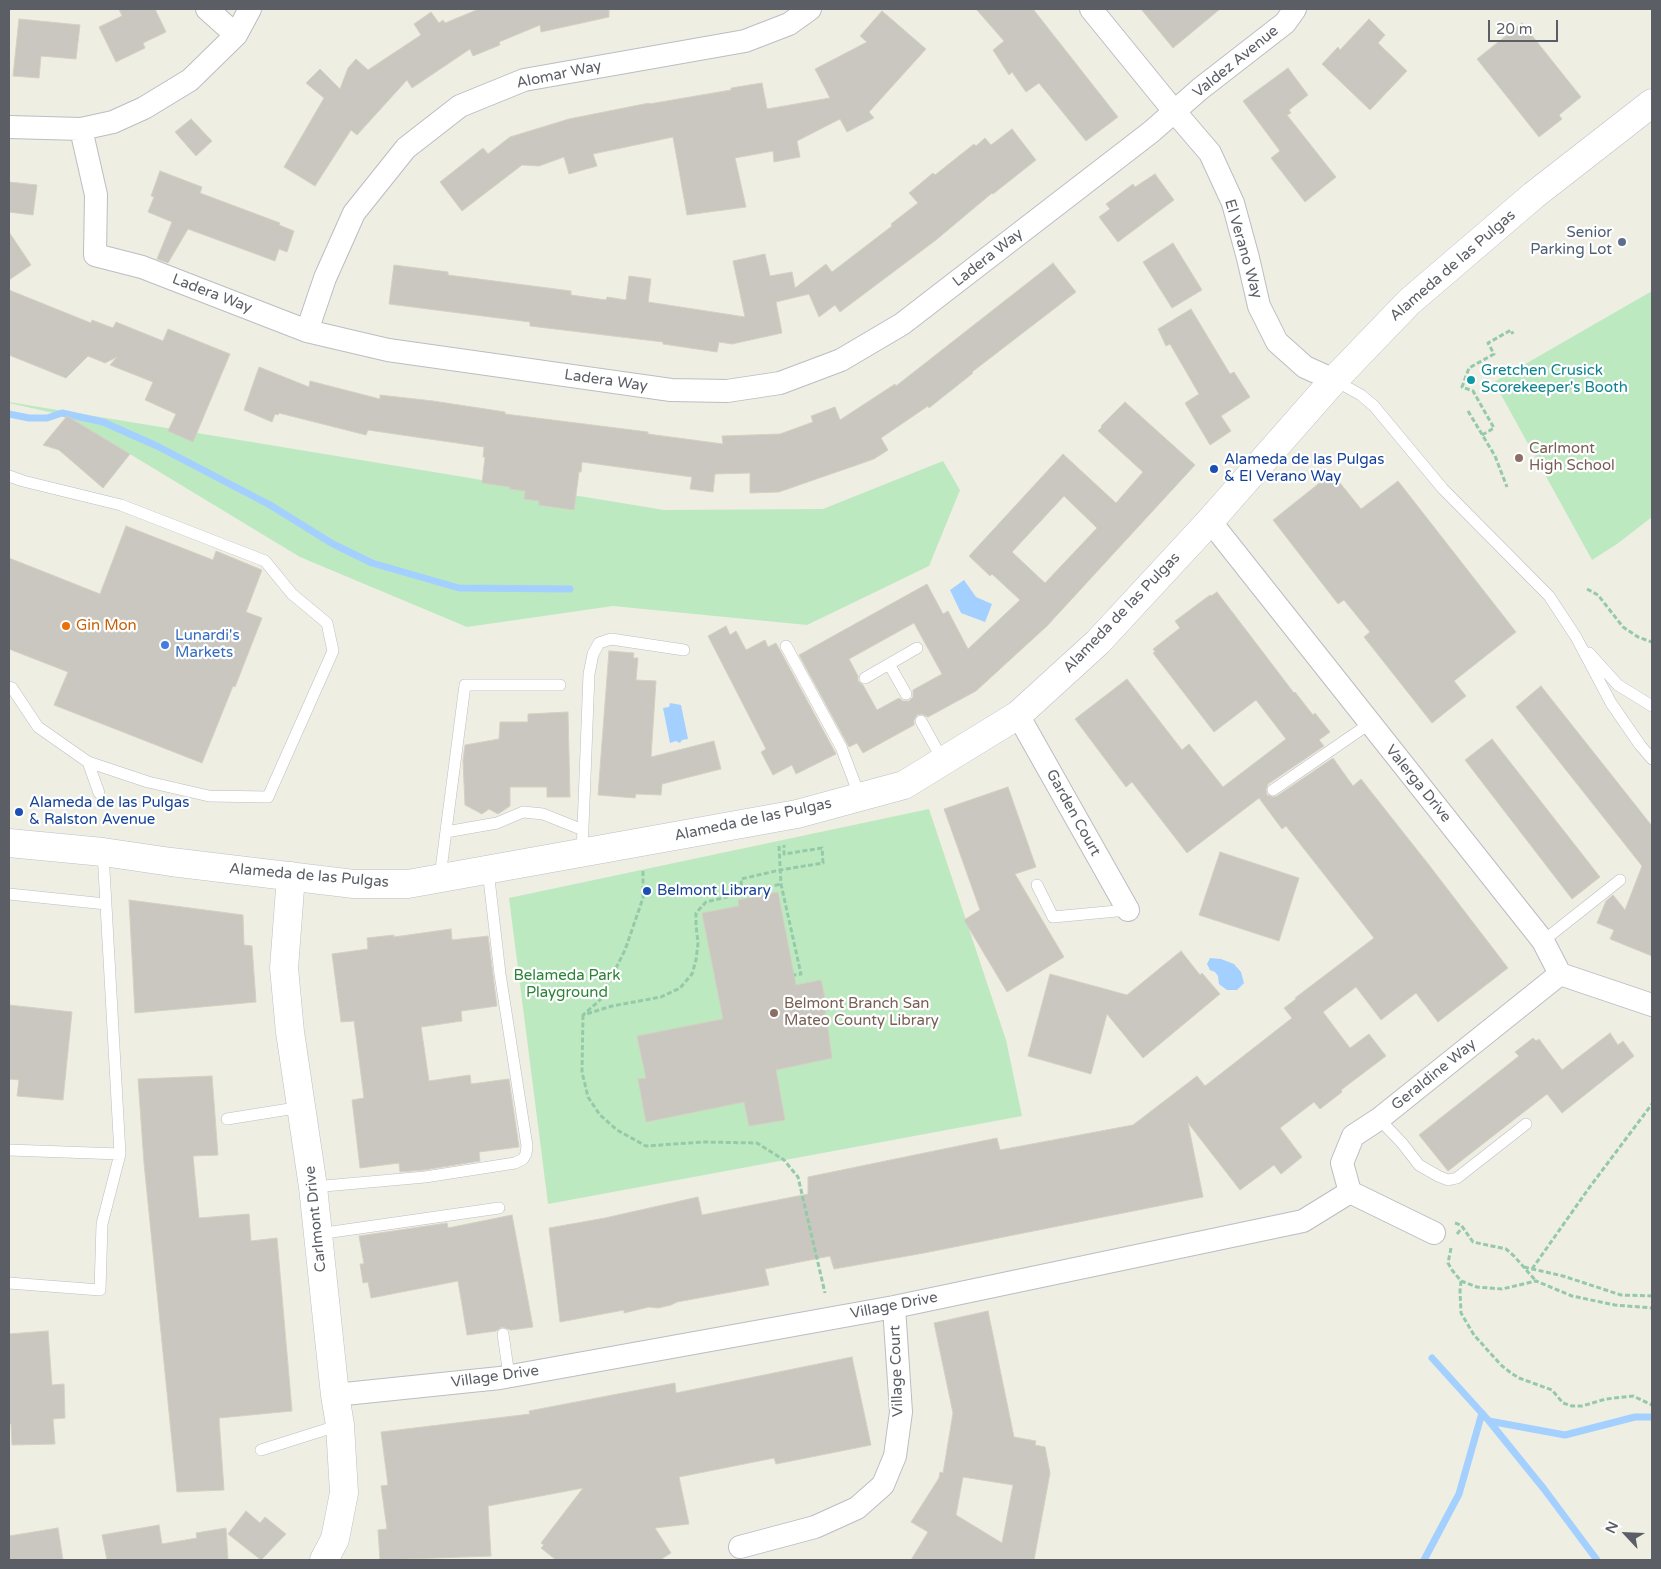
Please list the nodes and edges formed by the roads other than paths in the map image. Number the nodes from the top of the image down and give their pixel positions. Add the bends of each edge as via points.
1 (207, 9) edge
2 (250, 9) edge
3 (810, 9) edge
4 (1091, 9) edge
5 (1295, 9) edge
6 (236, 35) junction
7 (1652, 103) edge
8 (1174, 112) junction
9 (9, 127) edge
10 (81, 130) junction
11 (307, 331) junction
12 (1334, 380) junction
13 (9, 476) edge
14 (1210, 522) junction
15 (1576, 637) junction
16 (786, 646) dead end
17 (917, 648) dead end
18 (684, 650) dead end
19 (889, 664) junction
20 (865, 678) dead end
21 (560, 685) dead end
22 (9, 687) edge
23 (906, 694) dead end
24 (1652, 706) edge
25 (1018, 715) junction
26 (921, 721) dead end
27 (1370, 724) junction
28 (1652, 759) edge
29 (943, 761) junction
30 (88, 762) junction
31 (1273, 790) dead end
32 (99, 793) dead end
33 (860, 797) junction
34 (446, 832) junction
35 (582, 842) junction
36 (9, 843) edge
37 (103, 852) junction
38 (488, 870) junction
39 (291, 876) junction
40 (440, 879) junction
41 (1620, 880) dead end
42 (1037, 885) dead end
43 (9, 894) edge
44 (106, 904) junction
45 (1128, 910) joint
46 (1543, 942) junction
47 (1560, 974) junction
48 (1652, 1005) edge
49 (302, 1108) junction
50 (227, 1119) dead end
51 (1379, 1119) junction
52 (1526, 1124) dead end
53 (9, 1150) edge
54 (120, 1154) junction
55 (313, 1187) junction
56 (1350, 1192) junction
57 (499, 1208) dead end
58 (1434, 1233) road end
59 (318, 1234) junction
60 (9, 1283) edge
61 (894, 1307) junction
62 (503, 1334) dead end
63 (508, 1376) junction
64 (335, 1395) junction
65 (340, 1425) junction
66 (261, 1450) dead end
67 (740, 1547) dead end
68 (324, 1560) edge

1 - 6 street
2 - 6 street
3 - 11 street, Alomar Way via 789,24 745,41 524,80 460,106 406,148 354,213 325,278
4 - 8 street, El Verano Way
5 - 8 street, Valdez Avenue via 1285,22
6 - 10 street via 190,80 129,115
7 - 12 main road, Alameda de las Pulgas via 1534,195 1409,302
8 - 11 street, Ladera Way via 902,324 841,360 780,383 727,391 671,390 388,350
8 - 12 street, El Verano Way via 1210,153 1233,203 1259,306 1277,342 1305,367
9 - 10 street
10 - 11 street, Ladera Way via 96,196 95,255 142,267
12 - 14 main road, Alameda de las Pulgas
12 - 15 lane via 1368,400 1385,417 1439,485 1549,596
13 - 30 lane via 121,506 265,562 292,594 327,623 333,652 268,797 209,796 148,782
14 - 25 main road, Alameda de las Pulgas via 1098,642
14 - 27 street, Valerga Drive
15 - 24 lane via 1618,685
15 - 28 lane via 1611,703
16 - 33 lane via 840,747
17 - 19 lane
18 - 35 lane via 611,639 599,643 593,654 589,674
19 - 20 lane
19 - 23 lane
21 - 34 lane via 465,686
22 - 30 lane via 38,727
25 - 29 main road, Alameda de las Pulgas
25 - 45 street, Garden Court
26 - 29 lane
27 - 31 lane
27 - 46 street, Valerga Drive
29 - 33 main road, Alameda de las Pulgas via 904,785
30 - 32 lane
33 - 35 main road, Alameda de las Pulgas via 797,814
34 - 35 lane via 497,823 522,812 543,814
34 - 40 lane
35 - 38 main road, Alameda de las Pulgas
36 - 37 main road, Alameda de las Pulgas
37 - 39 main road, Alameda de las Pulgas
37 - 44 lane
38 - 40 main road, Alameda de las Pulgas
38 - 55 lane via 526,1154 515,1162 434,1175
39 - 40 main road, Alameda de las Pulgas via 354,884 408,884
39 - 49 main road, Carlmont Drive via 284,968
41 - 46 lane
42 - 45 lane via 1053,917
43 - 44 lane
44 - 54 lane
46 - 47 street, Valerga Drive
47 - 48 street
47 - 51 street, Geraldine Way
49 - 50 lane
49 - 55 main road, Carlmont Drive
51 - 52 lane via 1420,1164 1448,1180 1457,1178
51 - 56 street, Geraldine Way via 1353,1136 1342,1163
53 - 54 lane
54 - 60 lane via 102,1224 100,1290
55 - 59 main road, Carlmont Drive
56 - 58 street
56 - 61 street, Village Drive via 1303,1221
57 - 59 lane
59 - 64 main road, Carlmont Drive
61 - 63 street, Village Drive
61 - 67 street, Village Court via 901,1412 896,1456 884,1484 857,1508 815,1527
62 - 63 lane
63 - 64 street, Village Drive
64 - 65 main road, Carlmont Drive
65 - 66 lane
65 - 68 main road, Carlmont Drive via 344,1493 335,1539

